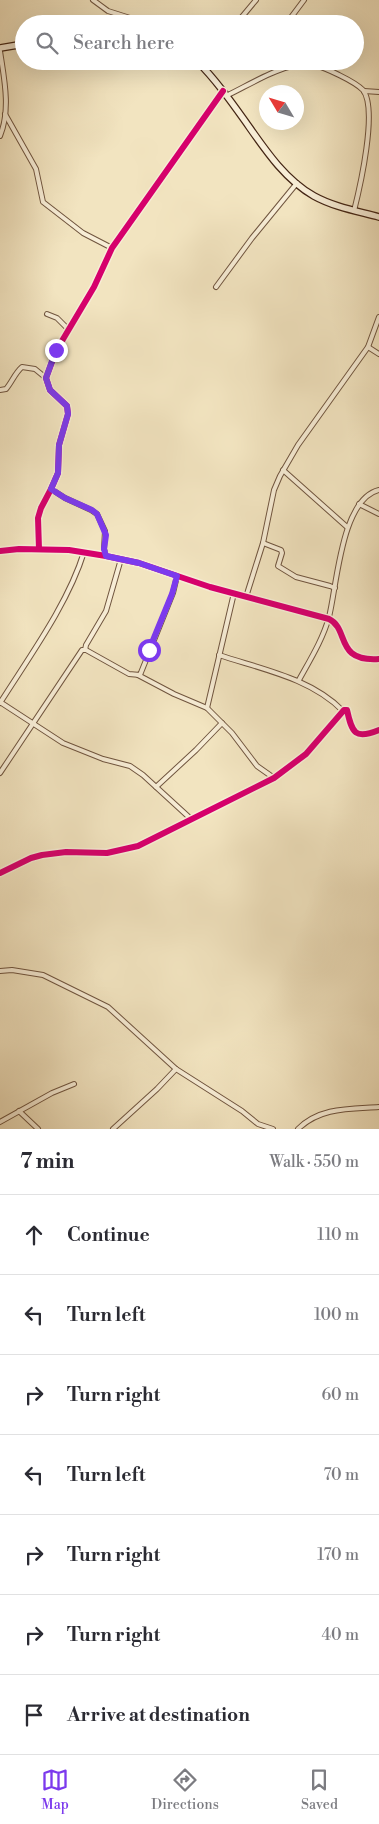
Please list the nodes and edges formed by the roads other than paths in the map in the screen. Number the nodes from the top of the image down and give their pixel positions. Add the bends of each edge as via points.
1 (93, 0) edge
2 (256, 0) edge
3 (304, 0) edge
4 (121, 15) edge
5 (244, 15) edge
6 (293, 15) edge
7 (15, 46) edge
8 (0, 49) edge
9 (204, 70) edge
10 (281, 70) edge
11 (328, 70) edge
12 (364, 91) junction
13 (379, 92) edge
14 (224, 94) junction
15 (6, 103) junction
16 (0, 104) edge
17 (5, 114) junction
18 (0, 136) edge
19 (297, 183) junction
20 (354, 210) junction
21 (379, 217) edge
22 (112, 248) junction
23 (216, 287) dead end
24 (47, 314) dead end
25 (379, 316) edge
26 (68, 328) junction
27 (368, 347) junction
28 (379, 354) edge
29 (46, 378) junction
30 (0, 390) edge
31 (283, 470) junction
32 (51, 489) junction
33 (379, 490) edge
34 (359, 504) junction
35 (379, 514) edge
36 (348, 527) junction
37 (263, 543) junction
38 (39, 549) junction
39 (0, 551) edge
40 (84, 552) junction
41 (106, 556) junction
42 (121, 559) junction
43 (177, 576) junction
44 (335, 588) junction
45 (234, 593) junction
46 (246, 597) junction
47 (329, 618) junction
48 (85, 650) junction
49 (219, 655) junction
50 (379, 659) edge
51 (138, 676) junction
52 (299, 680) junction
53 (0, 703) edge
54 (207, 708) junction
55 (343, 711) junction
56 (222, 723) junction
57 (33, 724) junction
58 (379, 730) edge
59 (0, 773) edge
60 (274, 778) junction
61 (156, 787) junction
62 (191, 819) junction
63 (0, 873) edge
64 (0, 971) edge
65 (176, 1069) junction
66 (74, 1084) dead end
67 (379, 1107) edge
68 (19, 1111) junction
69 (0, 1122) edge
70 (38, 1129) edge
71 (113, 1129) edge
72 (273, 1129) edge
73 (298, 1129) edge

1 - 4 street via 108,11
2 - 5 street
3 - 6 street
7 - 8 street
8 - 15 street
9 - 14 street
10 - 14 street
11 - 12 street
12 - 13 street
12 - 20 street via 368,135
14 - 19 street via 269,154
14 - 22 street
15 - 16 street
15 - 17 street
17 - 18 street
17 - 22 street via 36,169 43,202 72,225
19 - 20 street via 323,201
19 - 23 street
20 - 21 street
22 - 26 street via 94,287
24 - 26 street
25 - 27 street
26 - 29 street
27 - 28 street
27 - 31 street
29 - 30 street via 35,369 22,367 6,389
29 - 32 street via 50,390 68,410 59,445 58,473
31 - 36 street
31 - 37 street via 274,490
32 - 38 street via 38,518
32 - 41 street via 97,514 106,535
33 - 34 street via 371,492
34 - 35 street
34 - 36 street
36 - 44 street
37 - 44 street via 282,550 278,566 290,575
37 - 46 street
38 - 39 street
38 - 40 street
40 - 41 street
40 - 53 street via 66,596
41 - 42 street
42 - 43 street
42 - 48 street via 106,610
43 - 45 street
43 - 51 street
44 - 47 street
45 - 46 street
45 - 49 street
46 - 47 street
47 - 50 street via 353,654 364,659
47 - 52 street
48 - 51 street
48 - 57 street via 80,652
49 - 52 street
49 - 54 street
51 - 54 street
52 - 55 street
53 - 57 street
54 - 56 street
55 - 58 street via 347,710 351,727 357,733 363,735
55 - 60 street via 311,750
56 - 60 street via 258,766
56 - 61 street
57 - 59 street
57 - 61 street via 63,743 130,766
60 - 62 street
61 - 62 street
62 - 63 street via 133,848 107,853 42,855
64 - 65 street via 43,975 108,1007
65 - 71 street
65 - 72 street via 258,1124
66 - 68 street
67 - 73 street via 330,1112 315,1117
68 - 69 street
68 - 70 street

